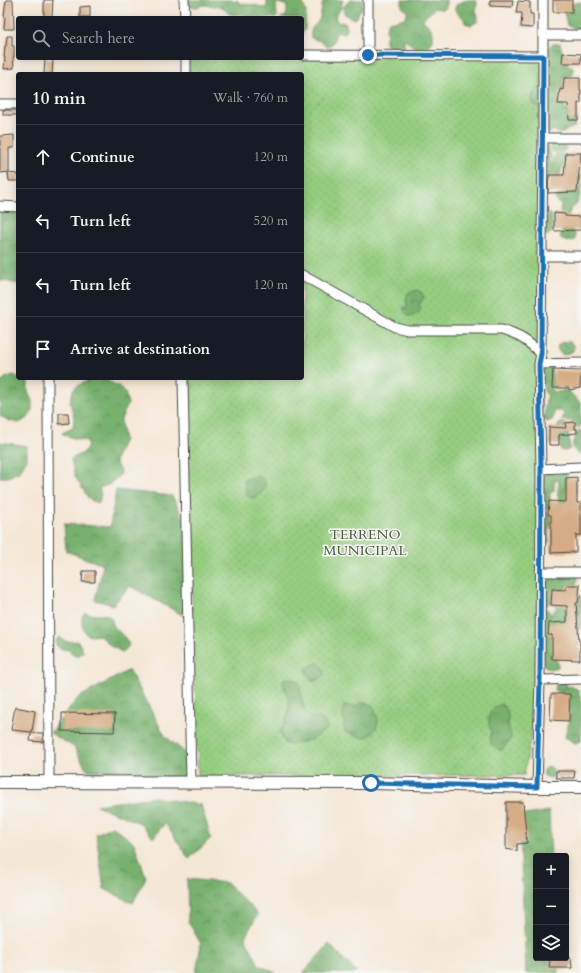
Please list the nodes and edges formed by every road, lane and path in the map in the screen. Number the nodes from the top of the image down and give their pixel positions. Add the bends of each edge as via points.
1 (184, 0) edge
2 (368, 0) edge
3 (543, 0) edge
4 (185, 16) edge
5 (543, 35) junction
6 (581, 35) edge
7 (304, 54) edge
8 (368, 55) junction
9 (543, 56) junction
10 (186, 60) edge
11 (186, 72) edge
12 (0, 104) edge
13 (16, 104) edge
14 (543, 138) junction
15 (581, 138) edge
16 (0, 206) edge
17 (16, 207) edge
18 (542, 256) junction
19 (581, 256) edge
20 (304, 277) edge
21 (541, 354) junction
22 (581, 363) edge
23 (539, 364) junction
24 (48, 380) edge
25 (183, 380) edge
26 (541, 468) junction
27 (581, 468) edge
28 (540, 572) junction
29 (581, 572) edge
30 (581, 679) edge
31 (540, 680) junction
32 (0, 782) edge
33 (49, 782) junction
34 (191, 783) junction
35 (537, 787) junction
36 (581, 787) edge

1 - 4 street
2 - 8 street
3 - 5 street
5 - 6 street
5 - 9 street
7 - 8 street
8 - 9 street
9 - 14 street
10 - 11 street
12 - 13 street
14 - 15 street
14 - 18 street
16 - 17 street
18 - 19 street
18 - 21 street
20 - 21 street via 395,327 408,330 502,330 516,334
21 - 23 street
22 - 23 street
23 - 26 street
24 - 33 street
25 - 34 street
26 - 27 street
26 - 28 street
28 - 29 street
28 - 31 street
30 - 31 street
31 - 35 street
32 - 33 street
33 - 34 street
34 - 35 street via 371,783
35 - 36 street

